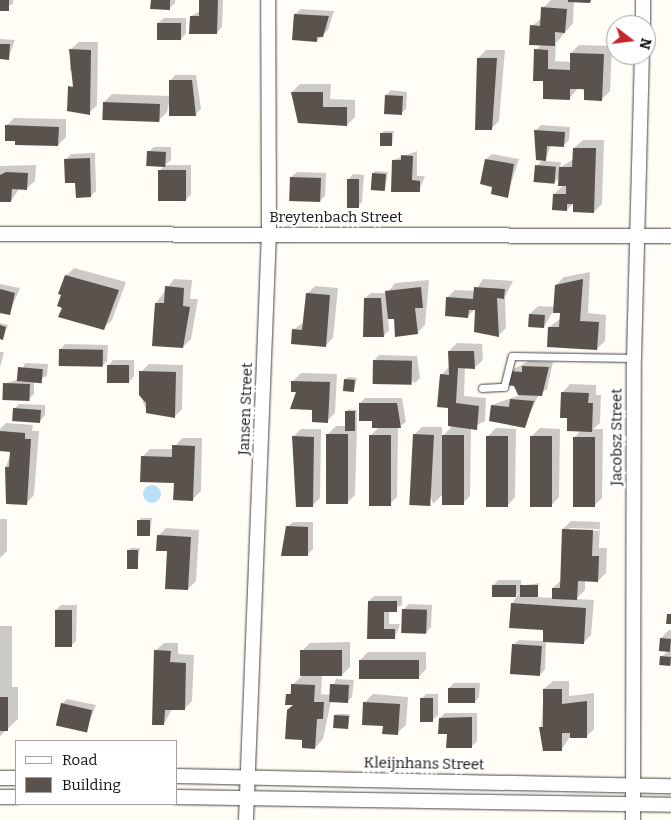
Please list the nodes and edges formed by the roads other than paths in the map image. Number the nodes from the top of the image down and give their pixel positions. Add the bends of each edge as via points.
1 (268, 0) edge
2 (644, 0) edge
3 (643, 15) edge
4 (642, 65) edge
5 (268, 233) junction
6 (0, 234) edge
7 (638, 236) junction
8 (671, 236) edge
9 (634, 358) junction
10 (482, 388) dead end
11 (178, 776) edge
12 (248, 776) junction
13 (0, 778) edge
14 (15, 778) edge
15 (633, 785) junction
16 (671, 786) edge
17 (0, 797) edge
18 (15, 797) edge
19 (178, 797) edge
20 (246, 797) junction
21 (633, 804) junction
22 (671, 805) edge
23 (246, 820) edge
24 (633, 820) edge

1 - 5 street, Jansen Street
2 - 3 street
4 - 7 street, Jacobsz Street
5 - 6 street, Breytenbach Street
5 - 7 street, Breytenbach Street
5 - 12 street, Jansen Street
7 - 8 street, Breytenbach Street
7 - 9 street, Jacobsz Street
9 - 10 lane via 512,356 504,387
9 - 15 street, Jacobsz Street
11 - 12 street, Kleijnhans Street
12 - 15 street, Kleijnhans Street
12 - 20 street, Jansen Street
13 - 14 street
15 - 16 street, Kleijnhans Street
15 - 21 street, Jacobsz Street
17 - 18 street
19 - 20 street
20 - 21 street
20 - 23 street, Jansen Street
21 - 22 street
21 - 24 street, Jacobsz Street

